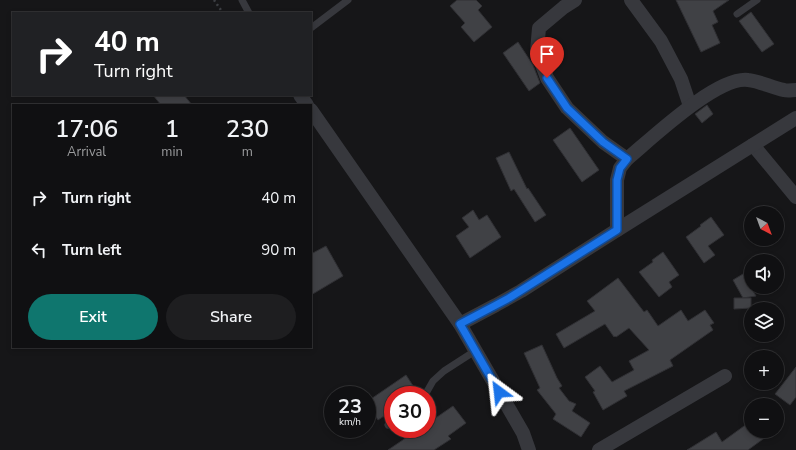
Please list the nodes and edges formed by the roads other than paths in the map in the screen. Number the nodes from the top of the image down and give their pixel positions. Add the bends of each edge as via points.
1 (242, 0) edge
2 (348, 0) edge
3 (575, 0) edge
4 (631, 0) edge
5 (756, 0) edge
6 (248, 12) edge
7 (737, 14) dead end
8 (312, 27) edge
9 (796, 90) edge
10 (690, 106) junction
11 (312, 111) edge
12 (796, 118) edge
13 (753, 145) junction
14 (627, 159) junction
15 (796, 197) edge
16 (617, 230) junction
17 (460, 324) junction
18 (475, 351) junction
19 (725, 376) dead end
20 (430, 386) edge
21 (529, 450) edge
22 (599, 450) edge

1 - 6 lane
2 - 8 lane
3 - 14 street via 539,28 537,51 547,78 567,108 603,142
4 - 10 street via 661,41 681,79
5 - 7 lane
9 - 10 street via 784,90 748,79 732,82
10 - 14 street
11 - 17 street
12 - 13 street
13 - 15 street
13 - 16 street
14 - 16 street via 620,168 617,180
16 - 17 street via 515,294
17 - 18 street
18 - 20 lane via 444,371
18 - 21 street via 523,433
19 - 22 street

